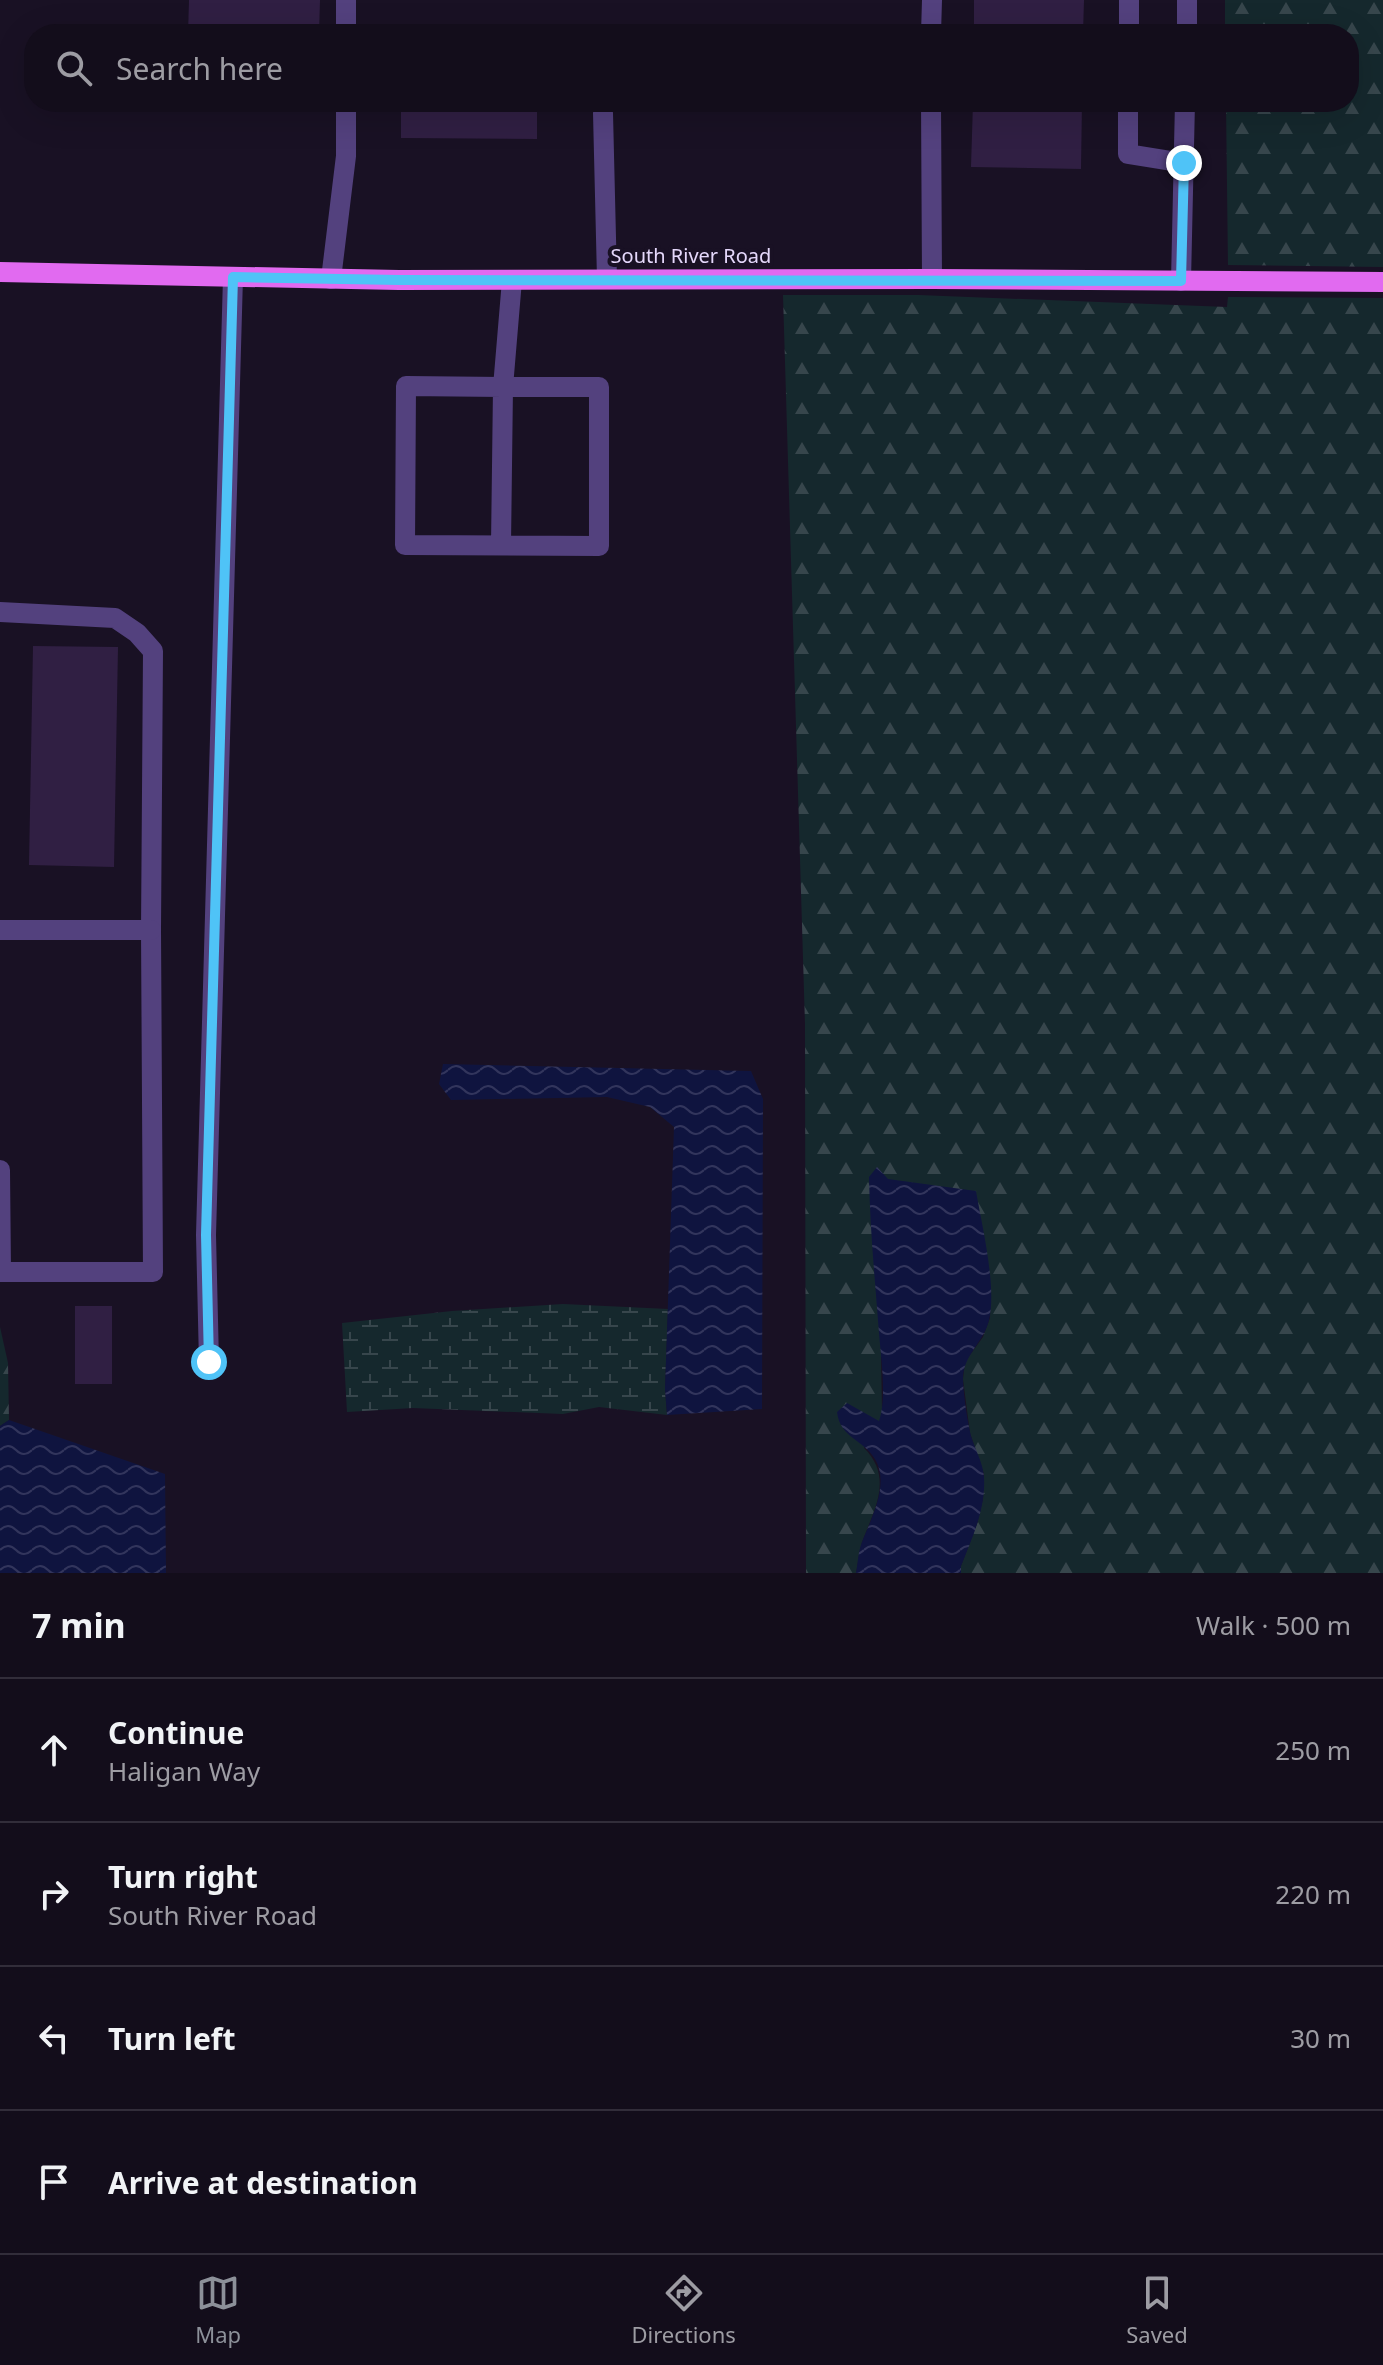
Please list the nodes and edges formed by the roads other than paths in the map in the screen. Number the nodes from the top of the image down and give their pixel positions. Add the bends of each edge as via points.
1 (346, 0) edge
2 (932, 0) edge
3 (1129, 0) edge
4 (1187, 0) edge
5 (346, 24) edge
6 (931, 24) edge
7 (1129, 24) edge
8 (1187, 24) edge
9 (346, 112) edge
10 (931, 112) edge
11 (1128, 112) edge
12 (1185, 112) edge
13 (603, 113) dead end
14 (1184, 163) junction
15 (0, 272) edge
16 (233, 277) junction
17 (331, 279) junction
18 (607, 279) junction
19 (932, 279) junction
20 (512, 280) junction
21 (1181, 281) junction
22 (1383, 282) edge
23 (503, 387) junction
24 (501, 545) junction
25 (0, 612) edge
26 (0, 930) edge
27 (151, 930) junction
28 (0, 1170) edge
29 (0, 1193) edge
30 (209, 1362) dead end

1 - 5 lane
2 - 6 lane
3 - 7 lane
4 - 8 lane
9 - 17 lane
10 - 19 lane
11 - 14 lane via 1128,154
12 - 14 lane
13 - 18 lane
14 - 21 lane
15 - 16 main road, South River Road
16 - 17 main road, South River Road
16 - 30 lane via 206,1235
17 - 20 main road, South River Road
18 - 19 main road, South River Road
18 - 20 main road, South River Road
19 - 21 main road, South River Road
20 - 23 lane
21 - 22 main road, South River Road
23 - 24 lane
23 - 24 lane via 406,386 405,545
23 - 24 lane via 599,387 599,546
25 - 27 lane via 115,618 153,651
26 - 27 lane
27 - 29 lane via 153,1272 1,1272
28 - 29 lane

